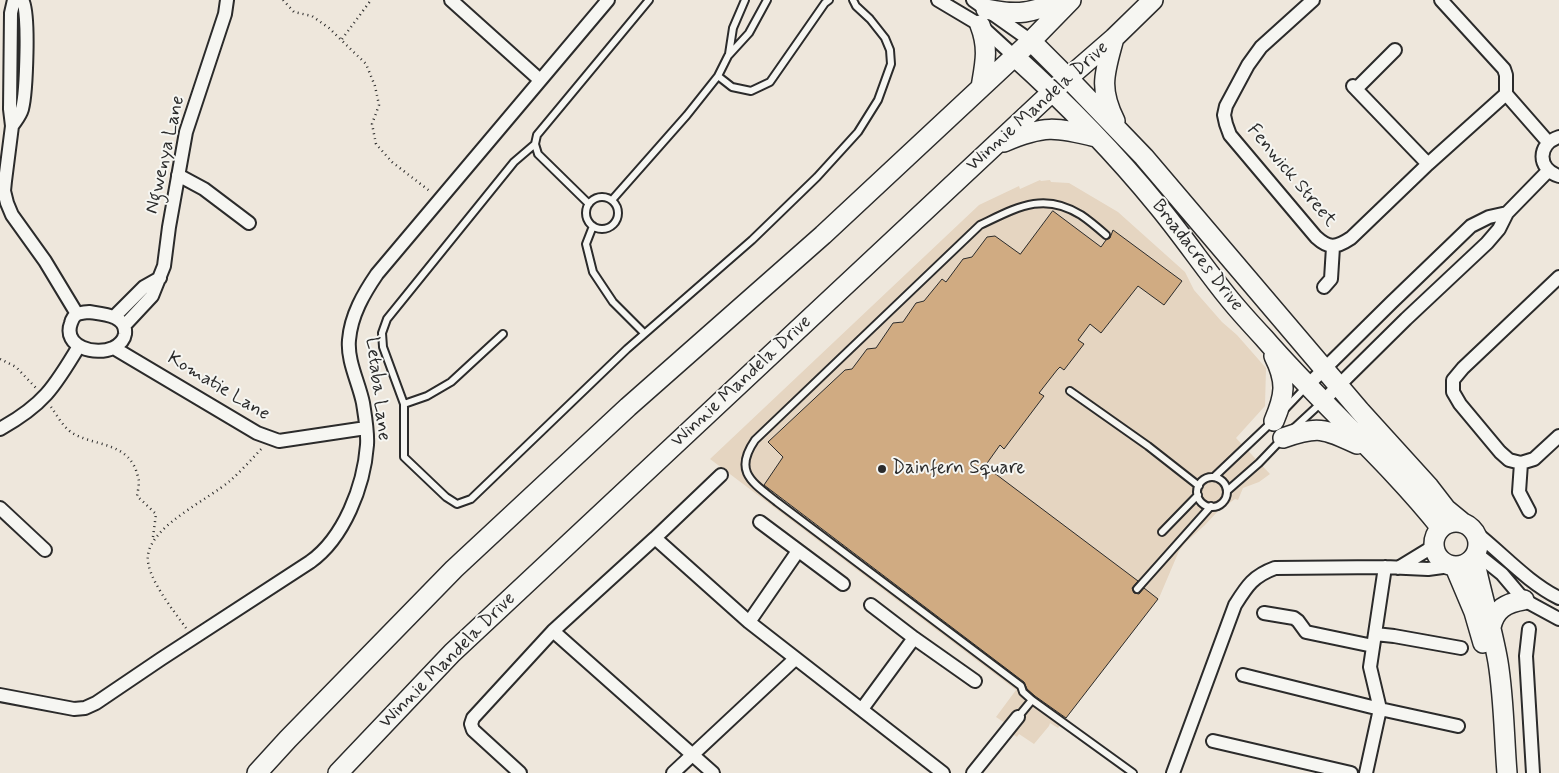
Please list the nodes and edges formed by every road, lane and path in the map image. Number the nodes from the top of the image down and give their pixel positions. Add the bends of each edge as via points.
1 (14, 0) edge
2 (22, 0) edge
3 (227, 0) edge
4 (234, 0) edge
5 (283, 0) edge
6 (371, 0) edge
7 (451, 0) edge
8 (608, 0) edge
9 (649, 0) edge
10 (745, 0) edge
11 (767, 0) edge
12 (829, 0) edge
13 (853, 0) edge
14 (938, 0) edge
15 (1062, 0) edge
16 (1071, 0) edge
17 (1153, 0) edge
18 (1312, 0) edge
19 (1441, 0) edge
20 (980, 12) edge
21 (225, 14) junction
22 (12, 32) junction
23 (26, 32) junction
24 (1114, 38) junction
25 (342, 40) junction
26 (1031, 42) junction
27 (1395, 50) dead end
28 (728, 56) junction
29 (1014, 56) junction
30 (718, 76) junction
31 (1068, 78) junction
32 (540, 80) junction
33 (11, 82) junction
34 (25, 84) junction
35 (981, 87) junction
36 (1053, 91) junction
37 (1506, 94) junction
38 (12, 126) junction
39 (1121, 133) junction
40 (1097, 138) junction
41 (1554, 140) edge
42 (535, 144) junction
43 (994, 146) junction
44 (1428, 164) junction
45 (1554, 174) edge
46 (178, 175) junction
47 (440, 198) junction
48 (612, 200) junction
49 (589, 204) junction
50 (1507, 214) junction
51 (249, 223) dead end
52 (593, 226) junction
53 (1106, 235) dead end
54 (1333, 247) junction
55 (1559, 277) edge
56 (160, 278) junction
57 (1324, 287) dead end
58 (1391, 303) junction
59 (77, 314) junction
60 (114, 317) junction
61 (1406, 319) junction
62 (124, 326) junction
63 (644, 333) junction
64 (503, 334) dead end
65 (1265, 340) junction
66 (78, 346) junction
67 (114, 348) junction
68 (0, 359) edge
69 (1324, 369) junction
70 (1308, 386) junction
71 (1339, 386) junction
72 (1070, 391) dead end
73 (44, 397) junction
74 (1322, 402) junction
75 (404, 404) junction
76 (1274, 421) junction
77 (366, 428) junction
78 (0, 429) edge
79 (1559, 436) edge
80 (1283, 438) junction
81 (271, 439) junction
82 (1369, 450) junction
83 (1521, 463) junction
84 (720, 475) dead end
85 (1214, 477) junction
86 (1199, 486) junction
87 (1227, 490) junction
88 (1198, 495) junction
89 (1211, 506) junction
90 (0, 508) edge
91 (1529, 511) dead end
92 (760, 522) dead end
93 (1441, 528) junction
94 (1469, 528) junction
95 (1162, 532) dead end
96 (655, 538) junction
97 (153, 539) junction
98 (1434, 546) junction
99 (45, 550) dead end
100 (798, 550) junction
101 (1475, 556) junction
102 (1453, 566) junction
103 (1391, 568) junction
104 (843, 584) dead end
105 (1137, 589) dead end
106 (1559, 598) edge
107 (1524, 600) junction
108 (871, 605) dead end
109 (1264, 613) dead end
110 (1559, 620) edge
111 (749, 622) junction
112 (1491, 627) junction
113 (1529, 629) dead end
114 (553, 631) junction
115 (194, 638) junction
116 (914, 638) junction
117 (1374, 640) junction
118 (1460, 648) dead end
119 (794, 659) junction
120 (1243, 675) dead end
121 (975, 681) dead end
122 (0, 695) edge
123 (1032, 700) junction
124 (862, 709) junction
125 (1380, 709) junction
126 (1018, 718) joint
127 (1458, 726) dead end
128 (1213, 741) dead end
129 (692, 754) junction
130 (257, 773) edge
131 (338, 773) edge
132 (520, 773) edge
133 (673, 773) edge
134 (713, 773) edge
135 (943, 773) edge
136 (973, 773) edge
137 (1133, 773) edge
138 (1173, 773) edge
139 (1351, 773) edge
140 (1366, 773) edge
141 (1500, 773) edge
142 (1508, 773) edge
143 (1533, 773) edge

1 - 22 street
2 - 23 street via 26,9
3 - 21 street, Ngwenya Lane
4 - 21 street, Ngwenya Lane
5 - 25 path via 294,12 312,16
6 - 25 path
7 - 32 street
8 - 32 street, Letaba Lane
9 - 42 lane via 537,135
10 - 28 lane
11 - 28 lane via 749,33
12 - 30 lane via 770,82 751,91 732,87
13 - 63 lane via 885,38 891,64 878,100 858,132 752,240
14 - 20 street, Broadacres Drive
15 - 20 main road via 1044,8 1014,14
16 - 26 main road
17 - 24 main road, Winnie Mandela Drive
18 - 54 street, Fenwick Street via 1254,56 1233,91 1224,116 1230,135 1316,237
19 - 37 street via 1504,69
20 - 26 street, Broadacres Drive
20 - 29 street, Broadacres Drive
20 - 35 main road via 986,39
21 - 46 street, Ngwenya Lane via 186,132
22 - 23 street
22 - 33 street
23 - 34 street
24 - 31 main road, Winnie Mandela Drive
24 - 39 main road via 1104,78 1104,94
25 - 47 path via 366,64 375,86 379,105 372,124 376,144 392,162
26 - 29 main road
26 - 31 main road, Broadacres Drive
27 - 44 street via 1355,88
28 - 30 lane
29 - 35 main road
29 - 36 main road, Broadacres Drive
30 - 48 lane
31 - 36 main road, Winnie Mandela Drive
31 - 39 main road, Broadacres Drive
32 - 47 street, Letaba Lane
33 - 34 street
33 - 38 street
34 - 38 street via 20,116
35 - 130 main road via 823,235 628,407 454,568
36 - 40 main road, Broadacres Drive
36 - 43 main road, Winnie Mandela Drive
37 - 41 street
37 - 44 street, Fenwick Street
38 - 59 street via 4,192 7,203
39 - 69 main road, Broadacres Drive
40 - 43 main road via 1056,128 1024,134
40 - 65 main road, Broadacres Drive via 1157,205
41 - 45 street via 1544,149 1542,157
42 - 49 lane via 538,154
42 - 75 lane via 514,162 387,319 382,333 383,347
43 - 131 main road, Winnie Mandela Drive via 452,653
44 - 54 street, Fenwick Street via 1351,238
45 - 50 street
46 - 51 street via 204,189
46 - 56 street, Ngwenya Lane
47 - 77 street, Letaba Lane via 372,280 352,323 348,341
48 - 49 lane via 600,197
48 - 52 lane via 618,210 615,222 605,228
49 - 52 lane via 587,215
50 - 58 street via 1471,226
50 - 61 street via 1487,243
52 - 63 lane via 586,244 594,272 612,302
53 - 123 lane via 1066,207 1036,202 980,225 755,440 744,463 749,477 764,491 1021,686
54 - 57 street via 1331,279
55 - 83 street via 1453,380 1453,392 1460,404 1500,452 1509,460
56 - 60 street via 144,287
56 - 62 street, Ngwenya Lane via 152,296
58 - 61 street
58 - 69 street
59 - 60 street via 89,312
59 - 66 street via 68,330
60 - 62 street
61 - 71 street
62 - 67 street via 122,342
63 - 75 lane via 471,499 457,504 404,457
64 - 75 lane via 451,382 427,396
65 - 70 main road, Broadacres Drive
65 - 76 main road via 1280,368 1283,382 1282,403
66 - 67 street via 102,351
66 - 73 street via 60,378
67 - 81 street, Komatie Lane
68 - 73 path via 16,367
69 - 70 street
69 - 71 main road, Broadacres Drive
70 - 74 main road, Broadacres Drive
70 - 76 lane
71 - 74 street
71 - 94 main road, Broadacres Drive via 1446,509
72 - 86 lane
73 - 78 street via 20,418
73 - 97 path via 72,433 115,447 131,462 139,477 137,496 156,514
74 - 80 lane
74 - 82 main road, Broadacres Drive
76 - 85 lane
77 - 81 street, Komatie Lane via 280,441
77 - 115 street, Letaba Lane via 365,464 357,491 342,527 329,545 310,562
79 - 83 street via 1534,459
80 - 82 main road via 1317,429 1329,431
80 - 87 lane
81 - 97 path via 230,480
82 - 93 main road, Broadacres Drive
83 - 91 street via 1519,492
84 - 96 street
85 - 86 lane via 1205,479
85 - 87 lane via 1223,482
86 - 88 lane
87 - 89 lane via 1221,504
88 - 89 lane via 1203,503
88 - 95 lane
89 - 105 lane
90 - 99 street
92 - 100 street
93 - 94 main road via 1451,523
93 - 98 main road
94 - 101 main road via 1478,539
94 - 106 street via 1525,576
96 - 111 street
96 - 114 street
97 - 115 path via 148,556 155,582
98 - 102 main road via 1439,558
98 - 103 street
100 - 104 street
100 - 111 street
101 - 102 main road via 1465,565
101 - 107 street via 1502,574
101 - 112 main road
102 - 103 street
102 - 141 main road via 1474,612 1485,650
103 - 117 street
103 - 138 street via 1275,568 1261,573 1249,583 1235,605
107 - 110 street
107 - 112 main road via 1504,606 1493,618
108 - 116 street
109 - 117 street via 1294,618 1306,632
111 - 119 street
112 - 142 main road via 1499,664
113 - 143 street via 1526,656
114 - 129 street
114 - 132 street via 477,712 471,724 478,736
115 - 122 street, Letaba Lane via 85,708 74,709
116 - 121 street
116 - 124 street
117 - 118 street via 1394,636
117 - 125 street via 1370,667
119 - 124 street
119 - 129 street
120 - 125 street
123 - 126 lane
123 - 137 lane
124 - 135 street
125 - 127 street
125 - 140 street
126 - 136 street
128 - 139 street
129 - 133 street
129 - 134 street

